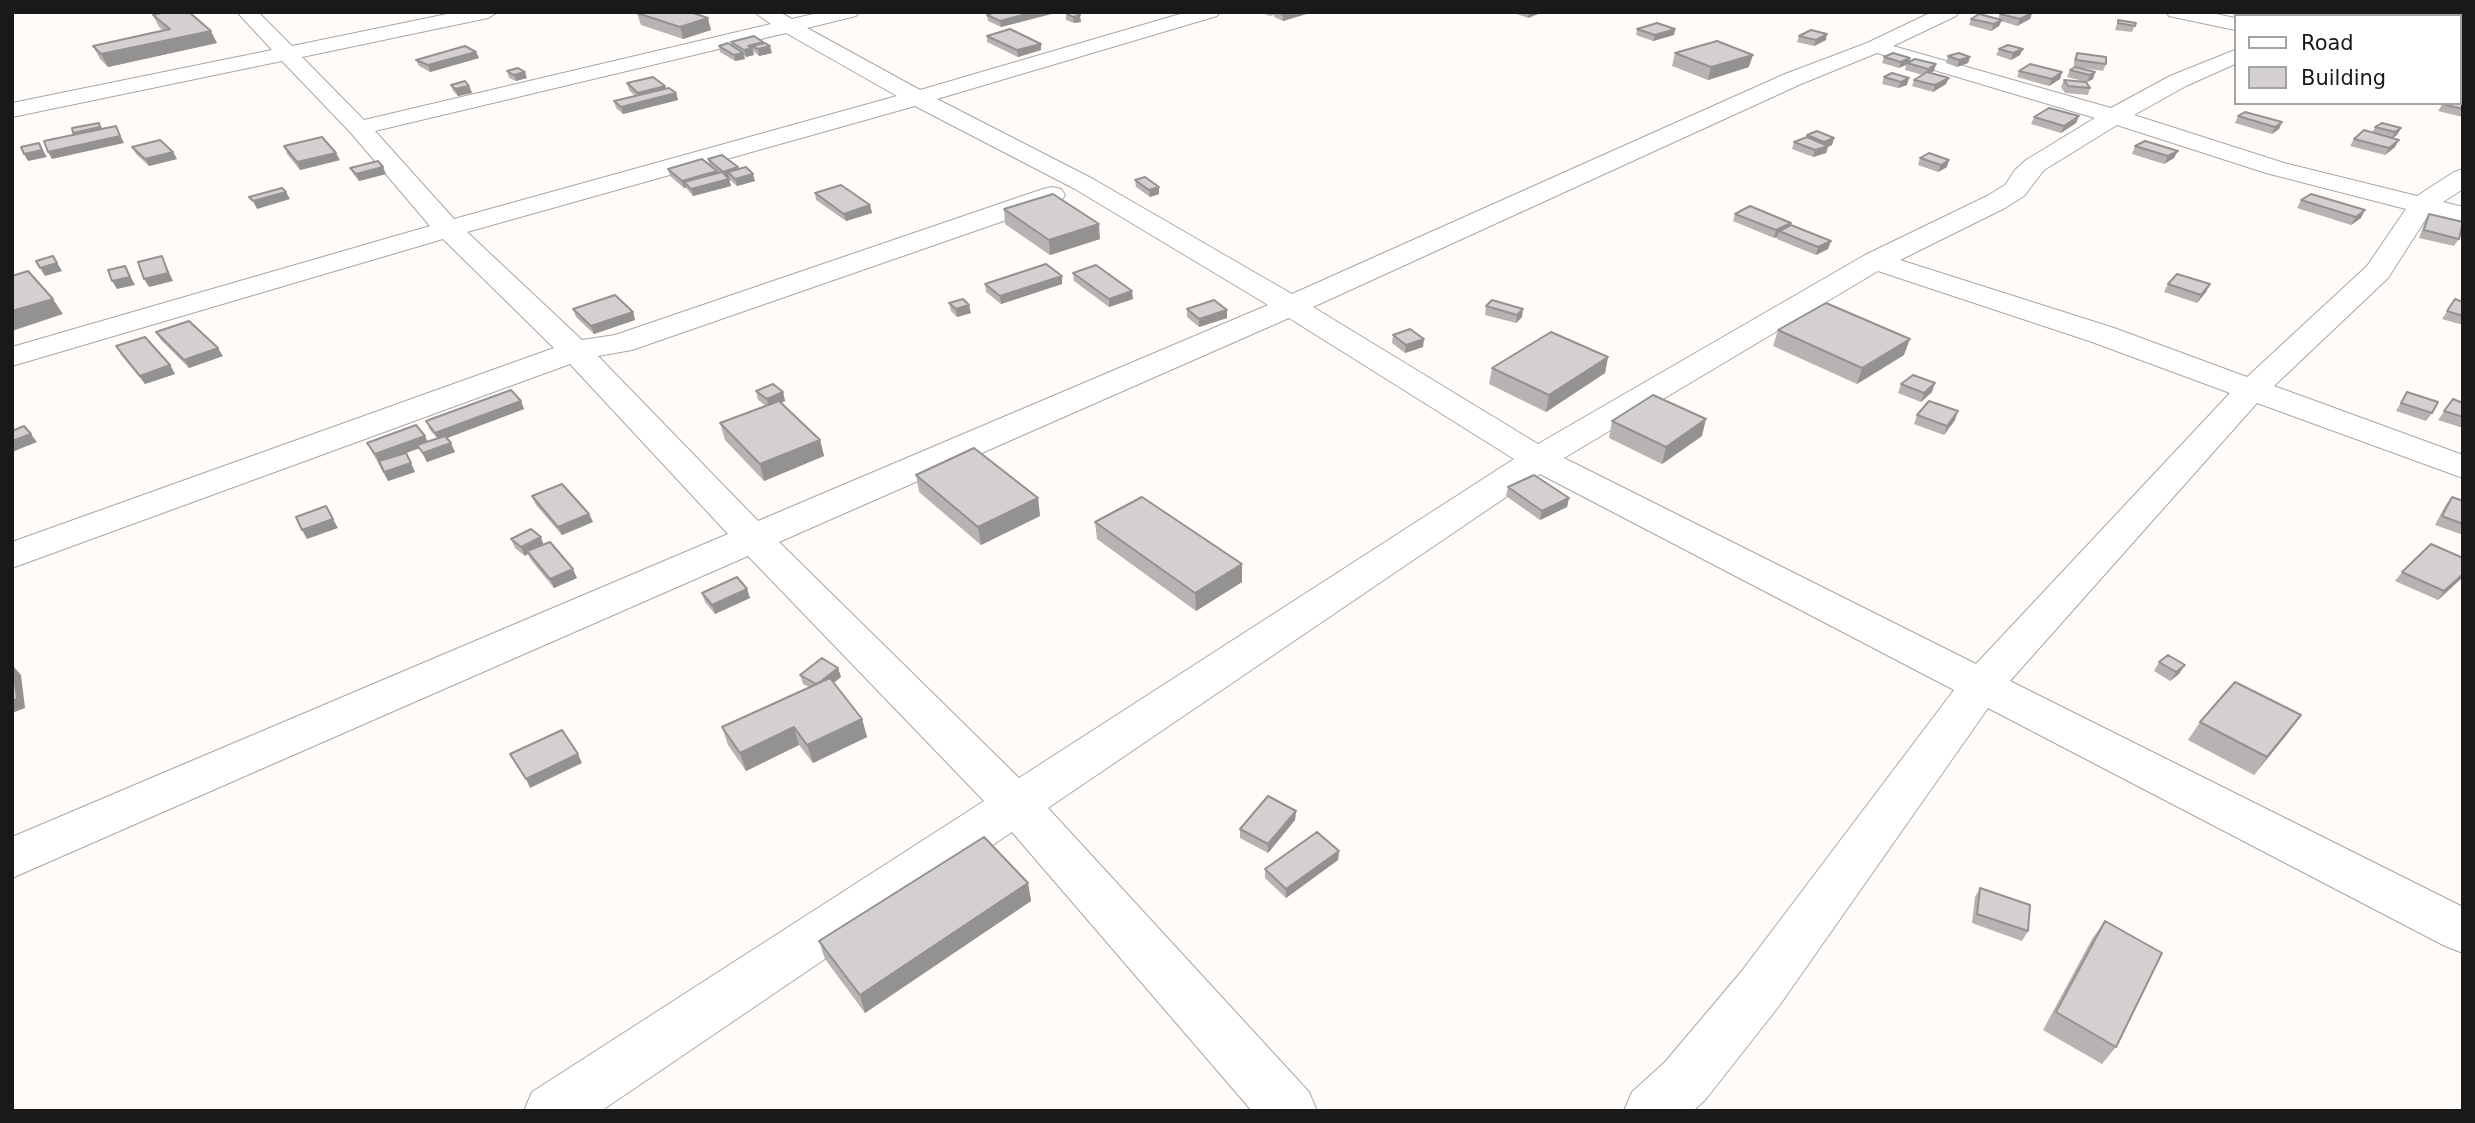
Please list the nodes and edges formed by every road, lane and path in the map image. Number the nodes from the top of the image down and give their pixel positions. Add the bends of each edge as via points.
1 (247, 12) edge
2 (488, 12) edge
3 (849, 12) edge
4 (1210, 12) edge
5 (1949, 12) edge
6 (2175, 12) edge
7 (776, 19) edge
8 (2234, 24) edge
9 (1874, 47) junction
10 (288, 53) junction
11 (2234, 56) edge
12 (917, 98) junction
13 (12, 110) edge
14 (2114, 116) junction
15 (359, 128) junction
16 (2463, 177) edge
17 (1084, 184) junction
18 (2422, 204) junction
19 (2463, 215) edge
20 (448, 229) junction
21 (1875, 261) junction
22 (1291, 306) junction
23 (575, 351) junction
24 (12, 357) edge
25 (2252, 389) junction
26 (1538, 459) junction
27 (2463, 467) edge
28 (754, 539) junction
29 (12, 556) edge
30 (1981, 685) junction
31 (1017, 805) junction
32 (12, 858) edge
33 (2463, 931) edge
34 (552, 1111) edge
35 (1289, 1111) edge
36 (1652, 1111) edge

1 - 10 street
2 - 10 street
3 - 7 street
4 - 12 street
5 - 9 street
6 - 8 street
7 - 12 street
7 - 15 street
9 - 14 street
9 - 22 street via 1780,84
10 - 13 street
10 - 15 street
11 - 14 street
12 - 17 street
12 - 20 street
14 - 18 street via 2275,168
14 - 21 street via 2035,165 2015,190 1996,202
15 - 20 street
16 - 18 street
17 - 22 street
17 - 23 street via 621,344
18 - 19 street
18 - 25 street via 2378,272
20 - 23 street
20 - 24 street
21 - 25 street
21 - 26 street
22 - 26 street
22 - 28 street
23 - 28 street
23 - 29 street
25 - 27 street
25 - 30 street
26 - 30 street
26 - 31 street
28 - 31 street
28 - 32 street
30 - 33 street
30 - 36 street via 1760,989 1685,1081
31 - 34 street
31 - 35 street

